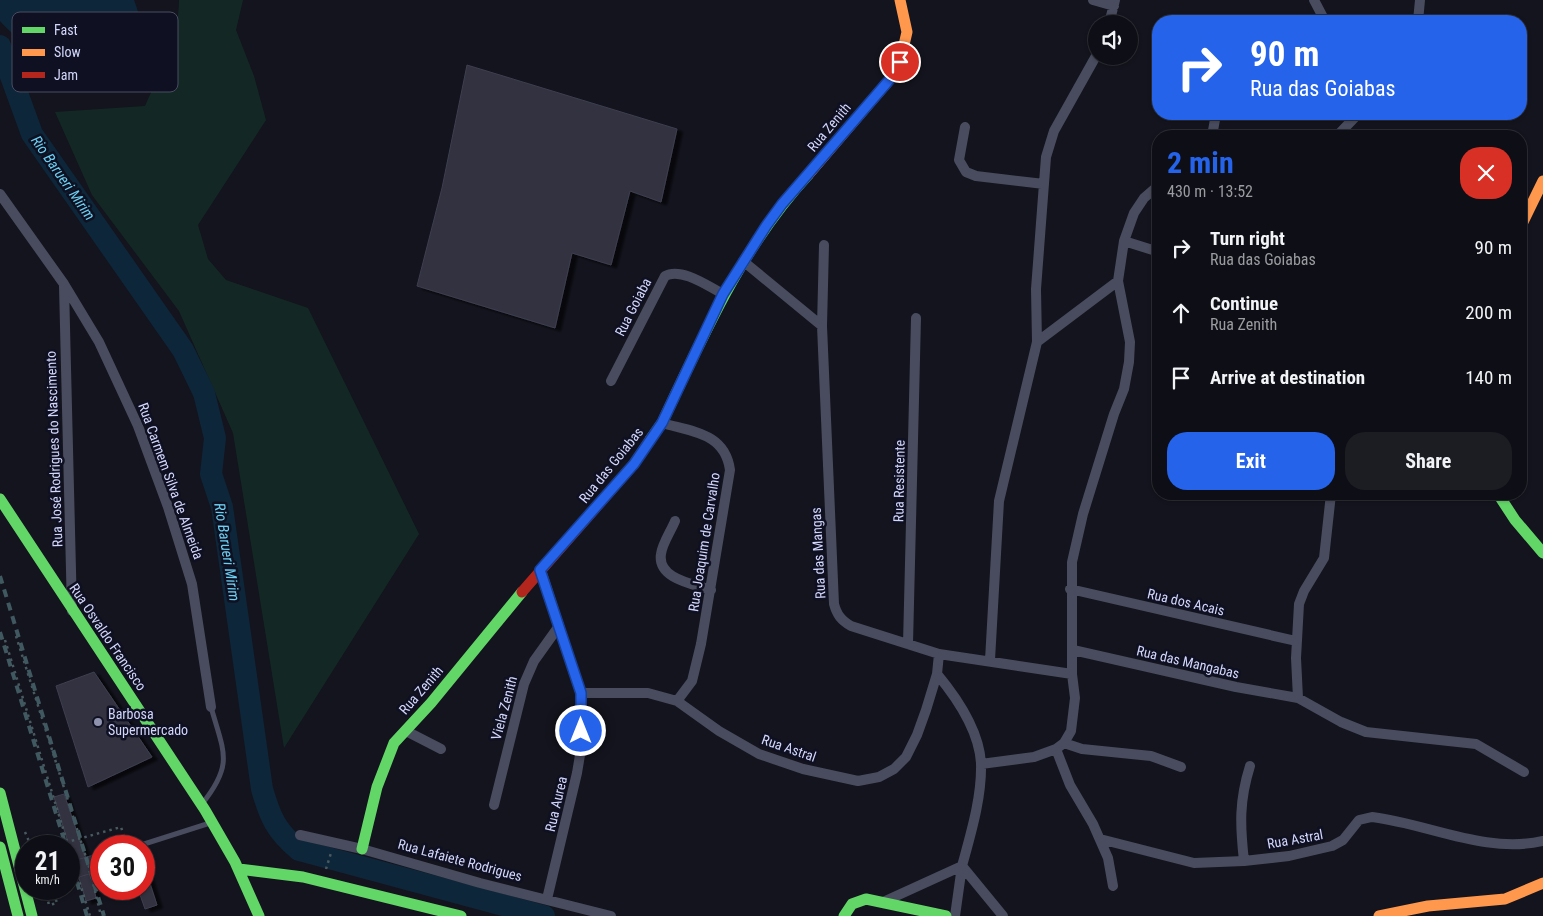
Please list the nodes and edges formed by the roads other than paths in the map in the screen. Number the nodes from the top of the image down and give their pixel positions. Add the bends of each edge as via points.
1 (900, 0) edge
2 (1093, 0) edge
3 (1314, 0) edge
4 (1420, 0) edge
5 (1114, 3) edge
6 (1322, 15) edge
7 (1419, 15) edge
8 (1091, 65) edge
9 (1352, 120) edge
10 (965, 127) dead end
11 (1343, 130) edge
12 (1543, 181) edge
13 (1044, 184) junction
14 (1152, 191) edge
15 (0, 194) edge
16 (1527, 214) edge
17 (1124, 241) junction
18 (824, 245) dead end
19 (1152, 250) edge
20 (743, 261) junction
21 (1118, 281) junction
22 (64, 284) junction
23 (723, 294) junction
24 (916, 318) dead end
25 (822, 326) junction
26 (1037, 342) junction
27 (611, 381) dead end
28 (662, 423) junction
29 (0, 499) edge
30 (1329, 500) edge
31 (1502, 500) edge
32 (675, 522) dead end
33 (1543, 552) edge
34 (540, 570) junction
35 (1070, 588) junction
36 (710, 590) junction
37 (72, 612) junction
38 (559, 626) junction
39 (1296, 642) junction
40 (908, 644) junction
41 (1073, 650) junction
42 (939, 654) junction
43 (990, 660) junction
44 (937, 674) junction
45 (1072, 674) junction
46 (581, 693) junction
47 (1298, 698) junction
48 (677, 701) junction
49 (211, 707) joint
50 (406, 731) junction
51 (1060, 746) junction
52 (441, 749) dead end
53 (981, 764) junction
54 (1250, 766) dead end
55 (1181, 767) dead end
56 (1524, 772) dead end
57 (0, 793) edge
58 (202, 804) junction
59 (494, 805) dead end
60 (212, 822) junction
61 (300, 835) dead end
62 (1100, 839) junction
63 (155, 840) edge
64 (1543, 841) edge
65 (0, 847) edge
66 (362, 849) junction
67 (1244, 861) junction
68 (962, 866) junction
69 (239, 869) junction
70 (1543, 883) edge
71 (1113, 886) dead end
72 (547, 899) junction
73 (883, 902) junction
74 (18, 916) edge
75 (32, 916) edge
76 (259, 916) edge
77 (460, 916) edge
78 (611, 916) edge
79 (844, 916) edge
80 (946, 916) edge
81 (955, 916) edge
82 (1002, 916) edge
83 (1379, 916) edge

1 - 20 main road, Rua Zenith via 907,32 900,62 891,78 782,204
2 - 5 street
3 - 6 street
4 - 7 street
8 - 13 street via 1054,131 1046,157
9 - 11 street
10 - 13 street via 958,160 966,172
12 - 16 main road
13 - 26 street via 1036,289
14 - 17 street via 1134,213
15 - 22 street, Rua Carmem Silva de Almeida
17 - 19 street
17 - 21 street
18 - 25 street, Rua das Mangas
20 - 23 main road, Rua das Goiabas
20 - 25 street
21 - 26 street
21 - 35 street via 1130,342 1129,362 1124,389 1076,539
22 - 37 street, Rua José Rodrigues do Nascimento
22 - 49 street, Rua Carmem Silva de Almeida via 120,382 168,507 192,584
23 - 27 street, Rua Goiaba via 680,274 665,276
23 - 28 main road, Rua das Goiabas
24 - 40 street, Rua Resistente
25 - 40 street, Rua das Mangas via 834,604 842,621 851,626
26 - 43 street via 999,500
28 - 34 main road, Rua das Goiabas via 634,464
28 - 36 street, Rua Joaquim de Carvalho via 714,440 728,458 730,470
29 - 37 main road, Rua Osvaldo Francisco
30 - 39 street via 1324,558 1299,604
31 - 33 main road
32 - 36 street via 660,555 663,568 669,575
34 - 38 street, Rua Aurea
34 - 50 main road, Rua Zenith
35 - 39 street, Rua dos Acais
35 - 41 street
36 - 48 street, Rua Joaquim de Carvalho via 692,681
37 - 58 main road, Rua Osvaldo Francisco
38 - 46 street, Rua Aurea
38 - 59 street, Viela Zenith via 534,661 524,684
39 - 47 street
40 - 42 street, Rua das Mangas
41 - 45 street
41 - 47 street, Rua das Mangabas
42 - 43 street, Rua das Mangas
42 - 44 street, Rua Astral
43 - 45 street, Rua das Mangas
44 - 48 street, Rua Astral via 917,735 906,757 879,777 858,781 803,769 759,754
44 - 53 street via 966,715
45 - 51 street via 1074,718 1071,731
46 - 48 street, Rua Astral via 648,693
46 - 72 street, Rua Aurea via 581,748 577,773
47 - 56 street, Rua das Mangabas via 1366,732 1476,744
49 - 58 lane, Rua Carmem Silva de Almeida via 224,765 221,778
50 - 52 street
50 - 66 main road, Rua Zenith via 394,743 386,759
51 - 53 street via 1034,757
51 - 55 street via 1151,756
51 - 62 street via 1070,785
53 - 68 street via 972,829
54 - 67 street via 1242,791 1240,820
57 - 75 main road
58 - 60 main road, Rua Osvaldo Francisco
60 - 63 lane
60 - 69 main road, Rua Osvaldo Francisco
61 - 66 street, Rua Lafaiete Rodrigues
62 - 67 street, Rua Astral via 1194,863
62 - 71 street via 1108,858
64 - 67 street, Rua Astral via 1516,845 1479,842 1384,818 1365,817 1343,840 1332,846 1289,856
65 - 74 main road
66 - 72 street, Rua Lafaiete Rodrigues
68 - 73 street
68 - 81 street
68 - 82 street
69 - 76 main road, Rua Osvaldo Francisco
69 - 77 main road via 303,877
70 - 83 main road via 1505,899 1428,906
72 - 78 street, Rua Lafaiete Rodrigues
73 - 79 main road via 855,901
73 - 80 main road

